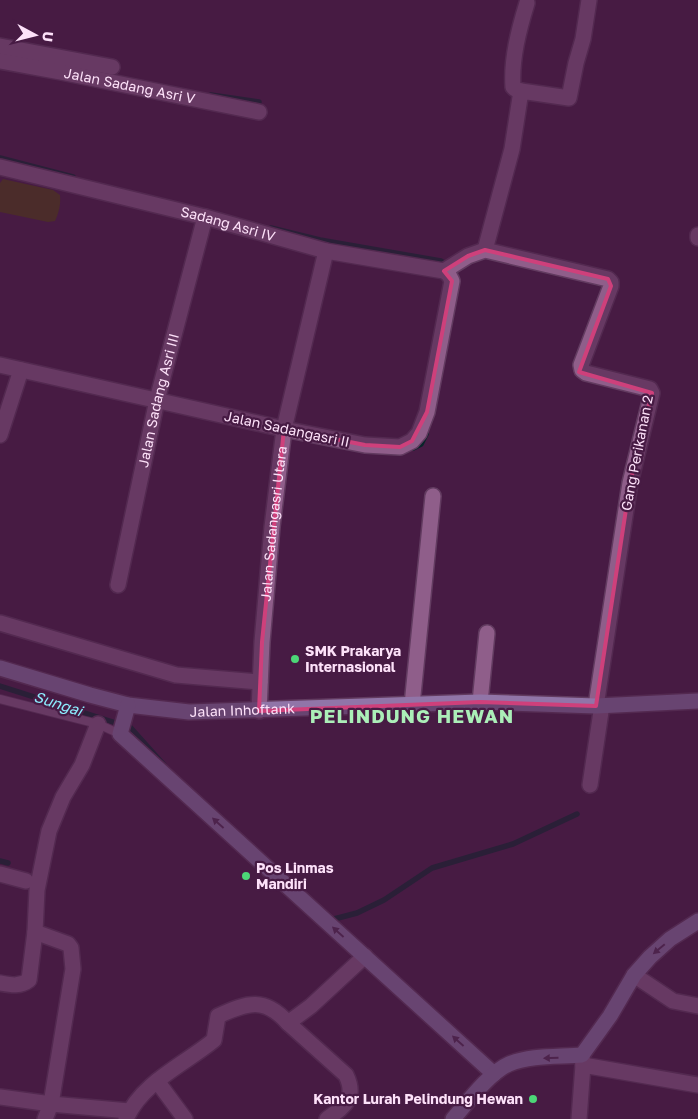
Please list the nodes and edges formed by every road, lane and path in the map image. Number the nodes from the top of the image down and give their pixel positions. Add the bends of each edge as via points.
1 (589, 0) edge
2 (527, 3) dead end
3 (0, 46) edge
4 (0, 61) edge
5 (112, 67) dead end
6 (521, 91) junction
7 (259, 112) dead end
8 (0, 167) edge
9 (205, 217) junction
10 (484, 250) junction
11 (326, 251) junction
12 (449, 271) junction
13 (0, 366) edge
14 (21, 370) junction
15 (157, 400) junction
16 (284, 429) junction
17 (0, 435) edge
18 (433, 496) dead end
19 (118, 585) dead end
20 (0, 623) edge
21 (486, 633) dead end
22 (0, 668) edge
23 (260, 682) junction
24 (0, 699) edge
25 (698, 701) edge
26 (480, 702) junction
27 (128, 705) junction
28 (412, 705) junction
29 (599, 706) junction
30 (259, 711) junction
31 (98, 724) junction
32 (120, 734) junction
33 (590, 785) dead end
34 (0, 874) edge
35 (26, 881) dead end
36 (698, 920) edge
37 (35, 932) junction
38 (365, 956) junction
39 (634, 975) junction
40 (0, 983) edge
41 (698, 1006) edge
42 (288, 1023) junction
43 (583, 1060) junction
44 (494, 1074) junction
45 (157, 1081) junction
46 (698, 1085) edge
47 (0, 1097) edge
48 (51, 1104) junction
49 (128, 1115) edge
50 (44, 1119) edge
51 (185, 1119) edge
52 (327, 1119) edge
53 (453, 1119) edge
54 (579, 1119) edge

1 - 6 street via 569,98
2 - 6 street via 513,67 513,87
3 - 5 street
4 - 7 street, Jalan Sadang Asri V
6 - 10 street via 512,149
8 - 9 street, Sadang Asri IV
9 - 11 street, Sadang Asri IV
9 - 15 street, Jalan Sadang Asri III
10 - 12 street via 468,256
10 - 29 street, Gang Perikanan 2 via 608,279 611,286 582,370 650,389 652,393 630,483
11 - 12 street, Sadang Asri IV
11 - 16 street, Jalan Sadangasri Utara
12 - 16 street, Jalan Sadangasri II via 427,412 419,433 412,441 400,447 365,444
13 - 14 street, Jalan Sadangasri II
14 - 15 street, Jalan Sadangasri II
14 - 17 street
15 - 16 street, Jalan Sadangasri II
15 - 19 street, Jalan Sadang Asri III
16 - 23 street, Jalan Sadangasri Utara via 272,528
18 - 28 street
20 - 23 street via 176,675
21 - 26 street
22 - 27 street, Jalan Inhoftank
23 - 30 street, Jalan Sadangasri Utara
24 - 31 lane
25 - 29 street, Jalan Inhoftank
26 - 28 street, Jalan Inhoftank
26 - 29 street, Jalan Inhoftank
27 - 30 street, Jalan Inhoftank via 189,712
27 - 32 street
28 - 30 street, Jalan Inhoftank
29 - 33 street
31 - 32 lane
31 - 37 street via 82,765 49,831 37,890
38 -> 32 street
34 - 35 street
36 -> 39 street via 656,951
37 - 40 street via 29,980 16,986
37 - 48 street via 68,944 73,957
38 - 42 street
44 -> 38 street
39 - 41 street via 673,1000
39 - 43 street
42 - 45 street via 267,1006 254,1003 220,1014 214,1040
42 - 52 street via 346,1075 351,1086 342,1108
43 -> 44 street via 531,1058 508,1064
43 - 46 street
43 - 54 street
44 - 53 street
45 - 49 street via 134,1103
45 - 51 street
47 - 48 street
48 - 49 street
48 - 50 street

